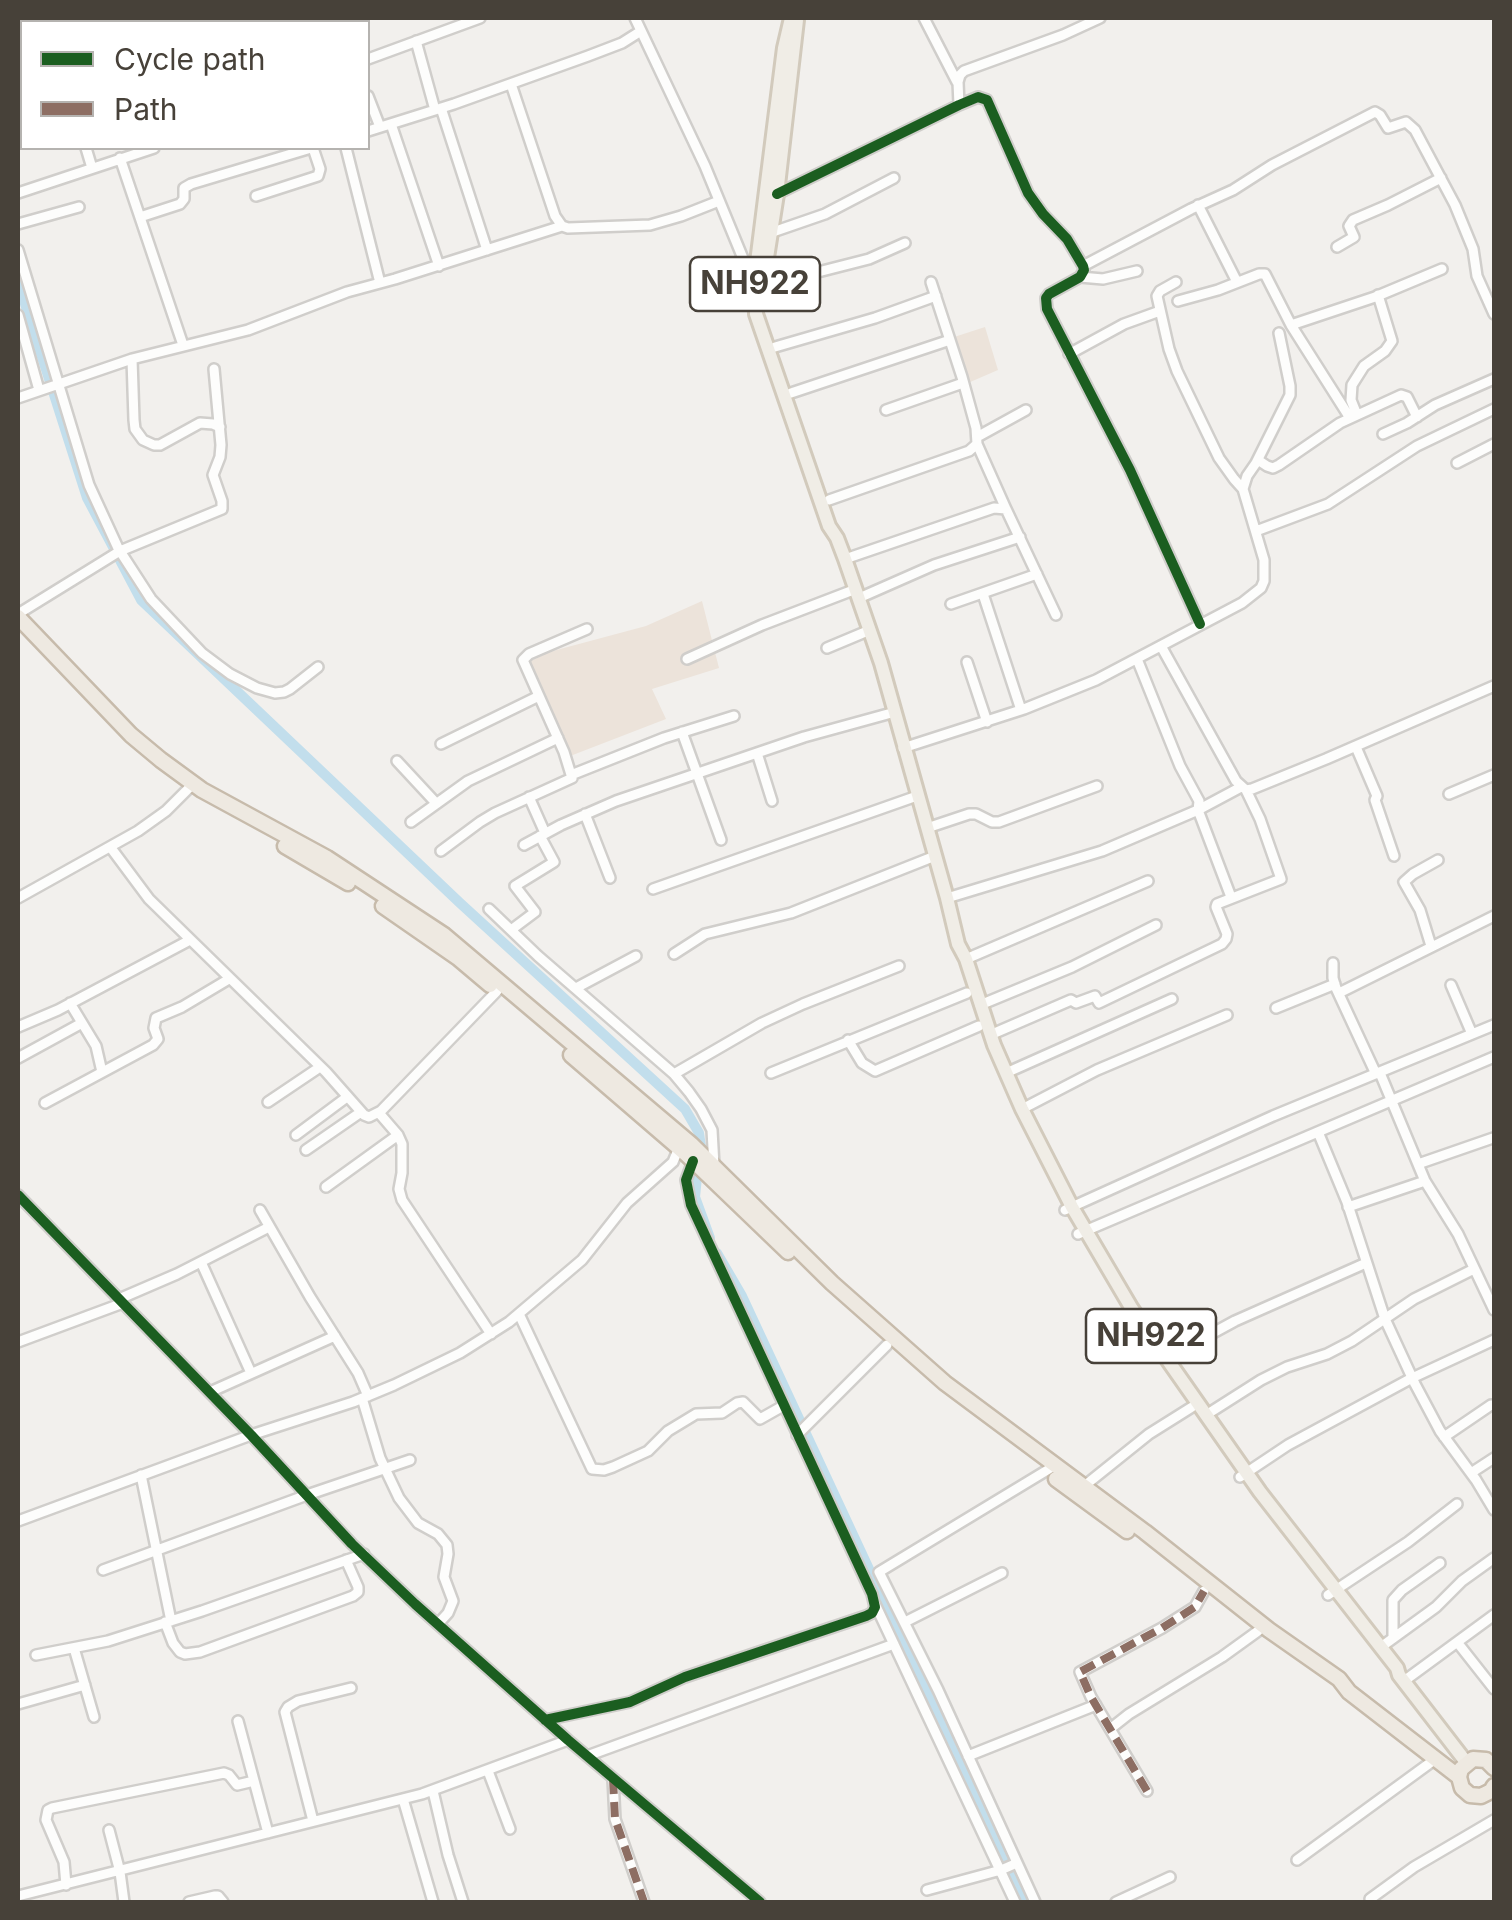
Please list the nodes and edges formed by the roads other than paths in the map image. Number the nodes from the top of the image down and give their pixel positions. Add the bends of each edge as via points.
1 (480, 18) edge
2 (636, 18) edge
3 (793, 18) edge
4 (924, 18) edge
5 (1100, 18) edge
6 (641, 30) junction
7 (416, 40) junction
8 (370, 58) edge
9 (958, 82) junction
10 (511, 84) junction
11 (370, 100) edge
12 (959, 105) junction
13 (438, 109) junction
14 (385, 126) junction
15 (370, 130) edge
16 (87, 150) edge
17 (147, 150) edge
18 (305, 150) edge
19 (313, 150) edge
20 (347, 150) edge
21 (120, 158) junction
22 (92, 168) junction
23 (894, 178) dead end
24 (1442, 178) junction
25 (18, 193) edge
26 (777, 194) junction
27 (256, 196) dead end
28 (719, 201) junction
29 (1198, 206) junction
30 (80, 207) dead end
31 (140, 217) junction
32 (18, 224) edge
33 (562, 226) junction
34 (770, 233) junction
35 (905, 243) dead end
36 (1337, 247) dead end
37 (18, 250) edge
38 (487, 250) junction
39 (439, 266) junction
40 (1442, 269) dead end
41 (1137, 271) dead end
42 (1082, 272) junction
43 (759, 278) junction
44 (931, 282) dead end
45 (1176, 282) dead end
46 (1238, 282) junction
47 (380, 283) junction
48 (1378, 295) junction
49 (936, 296) junction
50 (1178, 301) dead end
51 (1160, 312) junction
52 (1494, 314) edge
53 (18, 316) edge
54 (1291, 325) junction
55 (1278, 334) dead end
56 (950, 340) junction
57 (183, 346) junction
58 (775, 348) junction
59 (1070, 354) junction
60 (132, 359) junction
61 (214, 369) dead end
62 (1494, 379) edge
63 (964, 383) junction
64 (59, 384) junction
65 (39, 390) junction
66 (791, 394) junction
67 (18, 398) edge
68 (1494, 409) edge
69 (886, 410) dead end
70 (1026, 410) dead end
71 (1353, 416) junction
72 (1417, 417) junction
73 (220, 427) junction
74 (1383, 434) dead end
75 (977, 440) junction
76 (1494, 444) edge
77 (1258, 460) junction
78 (1457, 462) dead end
79 (1243, 489) junction
80 (829, 500) junction
81 (1006, 509) junction
82 (1256, 531) junction
83 (1020, 536) junction
84 (837, 538) junction
85 (120, 551) junction
86 (845, 558) junction
87 (1037, 574) junction
88 (858, 594) junction
89 (983, 594) junction
90 (951, 604) dead end
91 (18, 615) edge
92 (1056, 615) dead end
93 (1200, 624) junction
94 (587, 629) dead end
95 (870, 630) junction
96 (18, 631) edge
97 (1162, 646) junction
98 (827, 648) dead end
99 (687, 659) dead end
100 (1137, 659) junction
101 (967, 662) dead end
102 (318, 667) dead end
103 (1494, 686) edge
104 (539, 696) junction
105 (1021, 710) junction
106 (895, 712) junction
107 (734, 716) dead end
108 (986, 722) junction
109 (682, 732) junction
110 (558, 738) junction
111 (441, 744) dead end
112 (1356, 747) junction
113 (903, 748) junction
114 (757, 753) junction
115 (397, 761) dead end
116 (696, 775) junction
117 (1494, 775) edge
118 (571, 776) junction
119 (1097, 786) dead end
120 (189, 787) junction
121 (1243, 788) junction
122 (1449, 794) dead end
123 (918, 796) junction
124 (529, 797) junction
125 (772, 802) dead end
126 (436, 803) junction
127 (1198, 810) junction
128 (585, 814) junction
129 (411, 822) dead end
130 (927, 828) junction
131 (543, 834) junction
132 (720, 840) dead end
133 (524, 844) dead end
134 (111, 848) junction
135 (441, 851) dead end
136 (936, 856) junction
137 (1394, 856) dead end
138 (1438, 860) dead end
139 (610, 878) dead end
140 (1148, 881) dead end
141 (653, 889) dead end
142 (1230, 897) junction
143 (18, 898) edge
144 (947, 898) junction
145 (489, 909) dead end
146 (1494, 916) edge
147 (1156, 925) dead end
148 (511, 930) junction
149 (190, 940) junction
150 (958, 944) junction
151 (1431, 946) junction
152 (674, 954) dead end
153 (636, 956) dead end
154 (966, 960) junction
155 (1334, 963) dead end
156 (899, 966) dead end
157 (229, 979) junction
158 (1451, 985) dead end
159 (576, 988) junction
160 (1337, 989) junction
161 (497, 991) junction
162 (967, 992) junction
163 (1172, 999) dead end
164 (70, 1004) junction
165 (980, 1005) junction
166 (1276, 1008) dead end
167 (1227, 1015) dead end
168 (82, 1023) junction
169 (1494, 1025) edge
170 (18, 1027) edge
171 (984, 1030) junction
172 (1472, 1034) junction
173 (848, 1040) junction
174 (1494, 1057) edge
175 (18, 1058) edge
176 (320, 1066) junction
177 (102, 1072) junction
178 (770, 1073) dead end
179 (1006, 1073) junction
180 (674, 1074) junction
181 (1378, 1074) junction
182 (348, 1097) junction
183 (1392, 1101) junction
184 (268, 1102) dead end
185 (44, 1103) dead end
186 (1022, 1110) junction
187 (361, 1112) junction
188 (378, 1113) junction
189 (1318, 1132) junction
190 (296, 1134) dead end
191 (398, 1135) junction
192 (1493, 1138) edge
193 (681, 1143) junction
194 (306, 1150) dead end
195 (693, 1161) junction
196 (1418, 1164) junction
197 (714, 1166) junction
198 (1425, 1181) junction
199 (326, 1187) dead end
200 (18, 1195) edge
201 (1348, 1206) junction
202 (1068, 1208) junction
203 (260, 1210) dead end
204 (270, 1226) junction
205 (1082, 1232) junction
206 (202, 1262) junction
207 (1366, 1263) junction
208 (1474, 1269) junction
209 (121, 1300) junction
210 (1494, 1310) edge
211 (519, 1314) junction
212 (1385, 1318) junction
213 (490, 1334) junction
214 (335, 1336) junction
215 (1494, 1340) edge
216 (18, 1342) edge
217 (887, 1345) junction
218 (1167, 1358) junction
219 (917, 1365) junction
220 (251, 1373) junction
221 (1412, 1378) junction
222 (210, 1392) junction
223 (365, 1397) junction
224 (783, 1406) junction
225 (1491, 1406) dead end
226 (1192, 1407) junction
227 (1206, 1416) junction
228 (800, 1432) junction
229 (251, 1435) junction
230 (1444, 1437) junction
231 (1494, 1458) edge
232 (410, 1460) dead end
233 (384, 1469) junction
234 (1049, 1469) junction
235 (1471, 1473) junction
236 (141, 1475) junction
237 (1244, 1475) junction
238 (1083, 1487) junction
239 (307, 1495) junction
240 (1456, 1504) dead end
241 (1494, 1510) edge
242 (18, 1522) edge
243 (157, 1550) junction
244 (364, 1554) junction
245 (1494, 1558) edge
246 (346, 1560) junction
247 (1440, 1563) dead end
248 (102, 1570) dead end
249 (880, 1572) junction
250 (1002, 1573) dead end
251 (865, 1579) junction
252 (1204, 1591) junction
253 (1331, 1593) junction
254 (874, 1602) junction
255 (1494, 1615) edge
256 (168, 1622) junction
257 (904, 1622) junction
258 (438, 1624) junction
259 (1258, 1632) junction
260 (1394, 1638) junction
261 (1458, 1642) junction
262 (894, 1644) junction
263 (1381, 1647) junction
264 (74, 1648) junction
265 (36, 1655) dead end
266 (1402, 1678) junction
267 (85, 1686) junction
268 (1494, 1686) edge
269 (351, 1688) dead end
270 (1349, 1692) junction
271 (18, 1704) edge
272 (1096, 1705) junction
273 (94, 1717) dead end
274 (545, 1720) junction
275 (238, 1721) dead end
276 (1110, 1729) junction
277 (568, 1740) junction
278 (587, 1756) junction
279 (968, 1756) junction
280 (1434, 1760) junction
281 (1466, 1762) junction
282 (1493, 1765) edge
283 (488, 1771) junction
284 (1459, 1777) junction
285 (613, 1779) junction
286 (254, 1781) junction
287 (1494, 1786) edge
288 (432, 1791) junction
289 (1147, 1791) dead end
290 (403, 1799) junction
291 (1494, 1820) edge
292 (312, 1821) junction
293 (510, 1829) dead end
294 (109, 1830) dead end
295 (268, 1833) junction
296 (1297, 1860) dead end
297 (1017, 1863) junction
298 (1000, 1870) junction
299 (120, 1872) junction
300 (1170, 1877) dead end
301 (66, 1885) junction
302 (927, 1890) dead end
303 (18, 1896) edge
304 (1370, 1898) dead end
305 (124, 1902) edge
306 (188, 1902) edge
307 (224, 1902) edge
308 (434, 1902) edge
309 (463, 1902) edge
310 (644, 1902) edge
311 (760, 1902) edge
312 (1016, 1902) edge
313 (1035, 1902) edge
314 (1116, 1902) edge

1 - 7 street
2 - 6 street
3 - 26 main road
3 - 43 main road, NH922
4 - 9 street
5 - 9 street via 964,72
6 - 10 street
6 - 28 street
7 - 8 street
7 - 13 street
9 - 12 street
10 - 13 street
10 - 33 street
11 - 14 street
12 - 26 street
12 - 42 street via 986,100 1028,192 1067,239
13 - 14 street
13 - 38 street
14 - 15 street
14 - 39 street
16 - 22 street
17 - 21 street
18 - 31 street via 191,184 180,204
19 - 27 street via 318,176
20 - 47 street
21 - 22 street
21 - 31 street
22 - 25 street
23 - 34 street
24 - 29 street via 1412,126 1388,128 1375,112
24 - 36 street via 1352,220 1354,238
24 - 52 street
26 - 34 main road
28 - 33 street via 650,224
28 - 43 street via 745,267
29 - 42 street
29 - 46 street
30 - 32 street
31 - 57 street
33 - 38 street
34 - 43 main road
35 - 43 street via 846,266
37 - 64 street
38 - 39 street
39 - 47 street
40 - 48 street
41 - 42 street via 1103,278
42 - 59 street via 1046,298
43 - 58 main road
43 - 84 main road, NH922 via 759,325
44 - 49 street
45 - 51 street via 1158,292
46 - 50 street
46 - 54 street via 1265,274
47 - 57 street
48 - 54 street
48 - 71 street via 1392,341 1352,385
49 - 56 street
49 - 58 street
51 - 59 street
51 - 79 street via 1178,371 1219,458
53 - 65 street
54 - 71 street
55 - 77 street via 1290,395
56 - 63 street
56 - 66 street
57 - 60 street
58 - 66 main road
59 - 93 street
60 - 64 street
60 - 73 street via 135,429 143,440 160,445 200,423
61 - 73 street
62 - 72 street
63 - 69 street
63 - 75 street
64 - 65 street
64 - 85 street via 90,485
65 - 67 street
66 - 80 main road
68 - 82 street via 1417,446 1328,504
70 - 75 street
71 - 72 street via 1401,395
71 - 77 street via 1279,466
72 - 74 street
73 - 85 street via 213,475 222,509
75 - 80 street via 969,451
75 - 81 street
76 - 78 street
77 - 79 street
79 - 82 street
80 - 84 main road
81 - 83 street
81 - 86 street
82 - 93 street via 1264,560 1261,588
83 - 87 street
83 - 88 street
84 - 86 main road, NH922
85 - 91 street
85 - 102 street via 159,609 240,680 284,692
86 - 88 main road, NH922
87 - 89 street
87 - 92 street
88 - 95 main road, NH922
88 - 99 street via 762,625
89 - 90 street
89 - 105 street
91 - 120 highway
93 - 97 street
94 - 104 street via 524,658
95 - 98 street
95 - 106 main road, NH922
96 - 120 highway via 124,739
97 - 100 street
97 - 121 street
100 - 105 street
100 - 127 street
101 - 108 street
103 - 112 street
104 - 110 street
104 - 111 street
105 - 108 street
106 - 113 main road, NH922
106 - 114 street
107 - 109 street
108 - 113 street
109 - 116 street
109 - 118 street
110 - 118 street
110 - 126 street
112 - 121 street
112 - 137 street
113 - 123 main road, NH922
114 - 116 street
114 - 125 street
115 - 126 street
116 - 128 street
116 - 132 street
117 - 122 street
118 - 124 street
119 - 130 street via 999,822 969,814
120 - 134 street
120 - 161 highway via 410,923
120 - 193 highway via 326,858 444,934
121 - 127 street
121 - 142 street via 1281,880
123 - 130 main road, NH922
123 - 141 street
124 - 131 street
124 - 135 street
126 - 129 street
127 - 142 street
127 - 144 street via 1102,851
128 - 131 street
128 - 139 street
130 - 136 main road, NH922
131 - 133 street
131 - 148 street via 554,862 515,886 535,912
134 - 143 street
134 - 149 street
136 - 144 main road, NH922
136 - 152 street via 791,913 705,934
138 - 151 street via 1404,882
140 - 154 street
142 - 171 street via 1216,907 1227,934 1217,948 1099,1002 1095,996 1071,1000
144 - 150 main road, NH922
145 - 148 street
146 - 151 street
147 - 165 street
148 - 159 street
149 - 157 street
149 - 164 street
150 - 154 main road
150 - 162 main road
151 - 160 street
153 - 159 street
154 - 165 main road
155 - 160 street
156 - 180 street via 762,1023
157 - 176 street
157 - 177 street via 156,1018 157,1042
158 - 172 street
159 - 180 street
160 - 166 street
160 - 181 street
161 - 188 street
161 - 193 highway
162 - 171 main road
162 - 173 street
163 - 179 street
164 - 168 street
164 - 170 street
165 - 171 main road
167 - 186 street
168 - 175 street
168 - 177 street
169 - 172 street
171 - 173 street via 875,1071
171 - 179 main road
171 - 202 main road via 1015,1112
172 - 181 street
173 - 178 street
174 - 183 street
176 - 182 street
176 - 184 street
177 - 185 street
179 - 186 main road
180 - 197 street via 708,1120
181 - 183 street
181 - 202 street
182 - 187 street
182 - 190 street
183 - 189 street
183 - 196 street
186 - 202 main road
187 - 188 street via 369,1118
187 - 194 street
188 - 191 street
189 - 201 street
189 - 205 street
191 - 199 street
191 - 213 street via 402,1200
192 - 196 street
193 - 195 highway
193 - 197 highway
193 - 211 street via 673,1162 627,1203 582,1260
195 - 217 highway
195 - 224 street via 686,1180 691,1205
196 - 198 street
197 - 219 highway
198 - 201 street
198 - 208 street
200 - 209 street
201 - 207 street
202 - 205 main road
203 - 204 street
204 - 206 street
204 - 214 street
205 - 218 main road, NH922
205 - 226 main road via 1126,1313
206 - 209 street
206 - 220 street
207 - 212 street
207 - 218 street
208 - 210 street
208 - 212 street
209 - 216 street
209 - 222 street
211 - 213 street
211 - 224 street via 592,1470 648,1451 696,1414 722,1413 743,1402 760,1419
212 - 221 street
212 - 227 street via 1328,1354 1261,1380
213 - 223 street
214 - 220 street
214 - 223 street
215 - 221 street
217 - 219 highway
217 - 228 street
218 - 227 main road, NH922
219 - 234 highway
220 - 222 street
221 - 230 street
221 - 237 street
222 - 229 street
223 - 229 street
223 - 233 street
224 - 228 street
225 - 230 street
226 - 237 main road
226 - 238 street
227 - 237 main road, NH922
228 - 251 street
229 - 236 street
229 - 239 street
230 - 235 street
231 - 235 street
232 - 233 street
233 - 239 street
233 - 258 street via 413,1518 447,1545 444,1577 454,1601
234 - 238 highway
234 - 249 street
234 - 252 highway
235 - 241 street
236 - 242 street
236 - 243 street
237 - 253 main road
238 - 270 highway
239 - 243 street
239 - 244 street
240 - 253 street
243 - 248 street
243 - 256 street
244 - 246 street
244 - 258 street
245 - 260 street
246 - 256 street
246 - 256 street via 358,1587 353,1596 200,1652 180,1652
247 - 260 street via 1393,1600
249 - 251 street
249 - 257 street
250 - 257 street
251 - 254 street
252 - 259 highway
252 - 272 street via 1195,1606 1162,1628 1080,1672
253 - 263 main road
253 - 266 main road
254 - 262 street
254 - 274 street via 866,1616 684,1677 641,1698
255 - 261 street
256 - 264 street
257 - 279 street
258 - 274 street
259 - 270 highway
259 - 276 street
260 - 263 street
261 - 266 street
261 - 268 street
262 - 278 street
262 - 298 street
263 - 266 main road
264 - 265 street
264 - 267 street
266 - 281 main road
267 - 271 street
267 - 273 street
269 - 292 street via 298,1701 286,1712
270 - 280 highway
272 - 276 street
272 - 279 street
274 - 277 street
275 - 286 street
276 - 289 street
277 - 278 street
277 - 283 street
278 - 285 street
279 - 297 street
280 - 284 highway
280 - 296 street
281 - 282 highway via 1478,1758
281 - 284 highway
283 - 288 street
283 - 293 street
284 - 287 highway via 1470,1794 1481,1796
285 - 310 street via 615,1818
285 - 311 street
286 - 295 street
286 - 301 street via 237,1785 224,1773 48,1810
288 - 290 street
288 - 309 street
290 - 292 street
290 - 308 street
291 - 304 street
292 - 295 street
294 - 299 street
295 - 299 street
297 - 298 street
297 - 313 street
298 - 302 street
298 - 312 street
299 - 301 street
299 - 305 street
300 - 314 street
301 - 303 street
306 - 307 street via 215,1896

